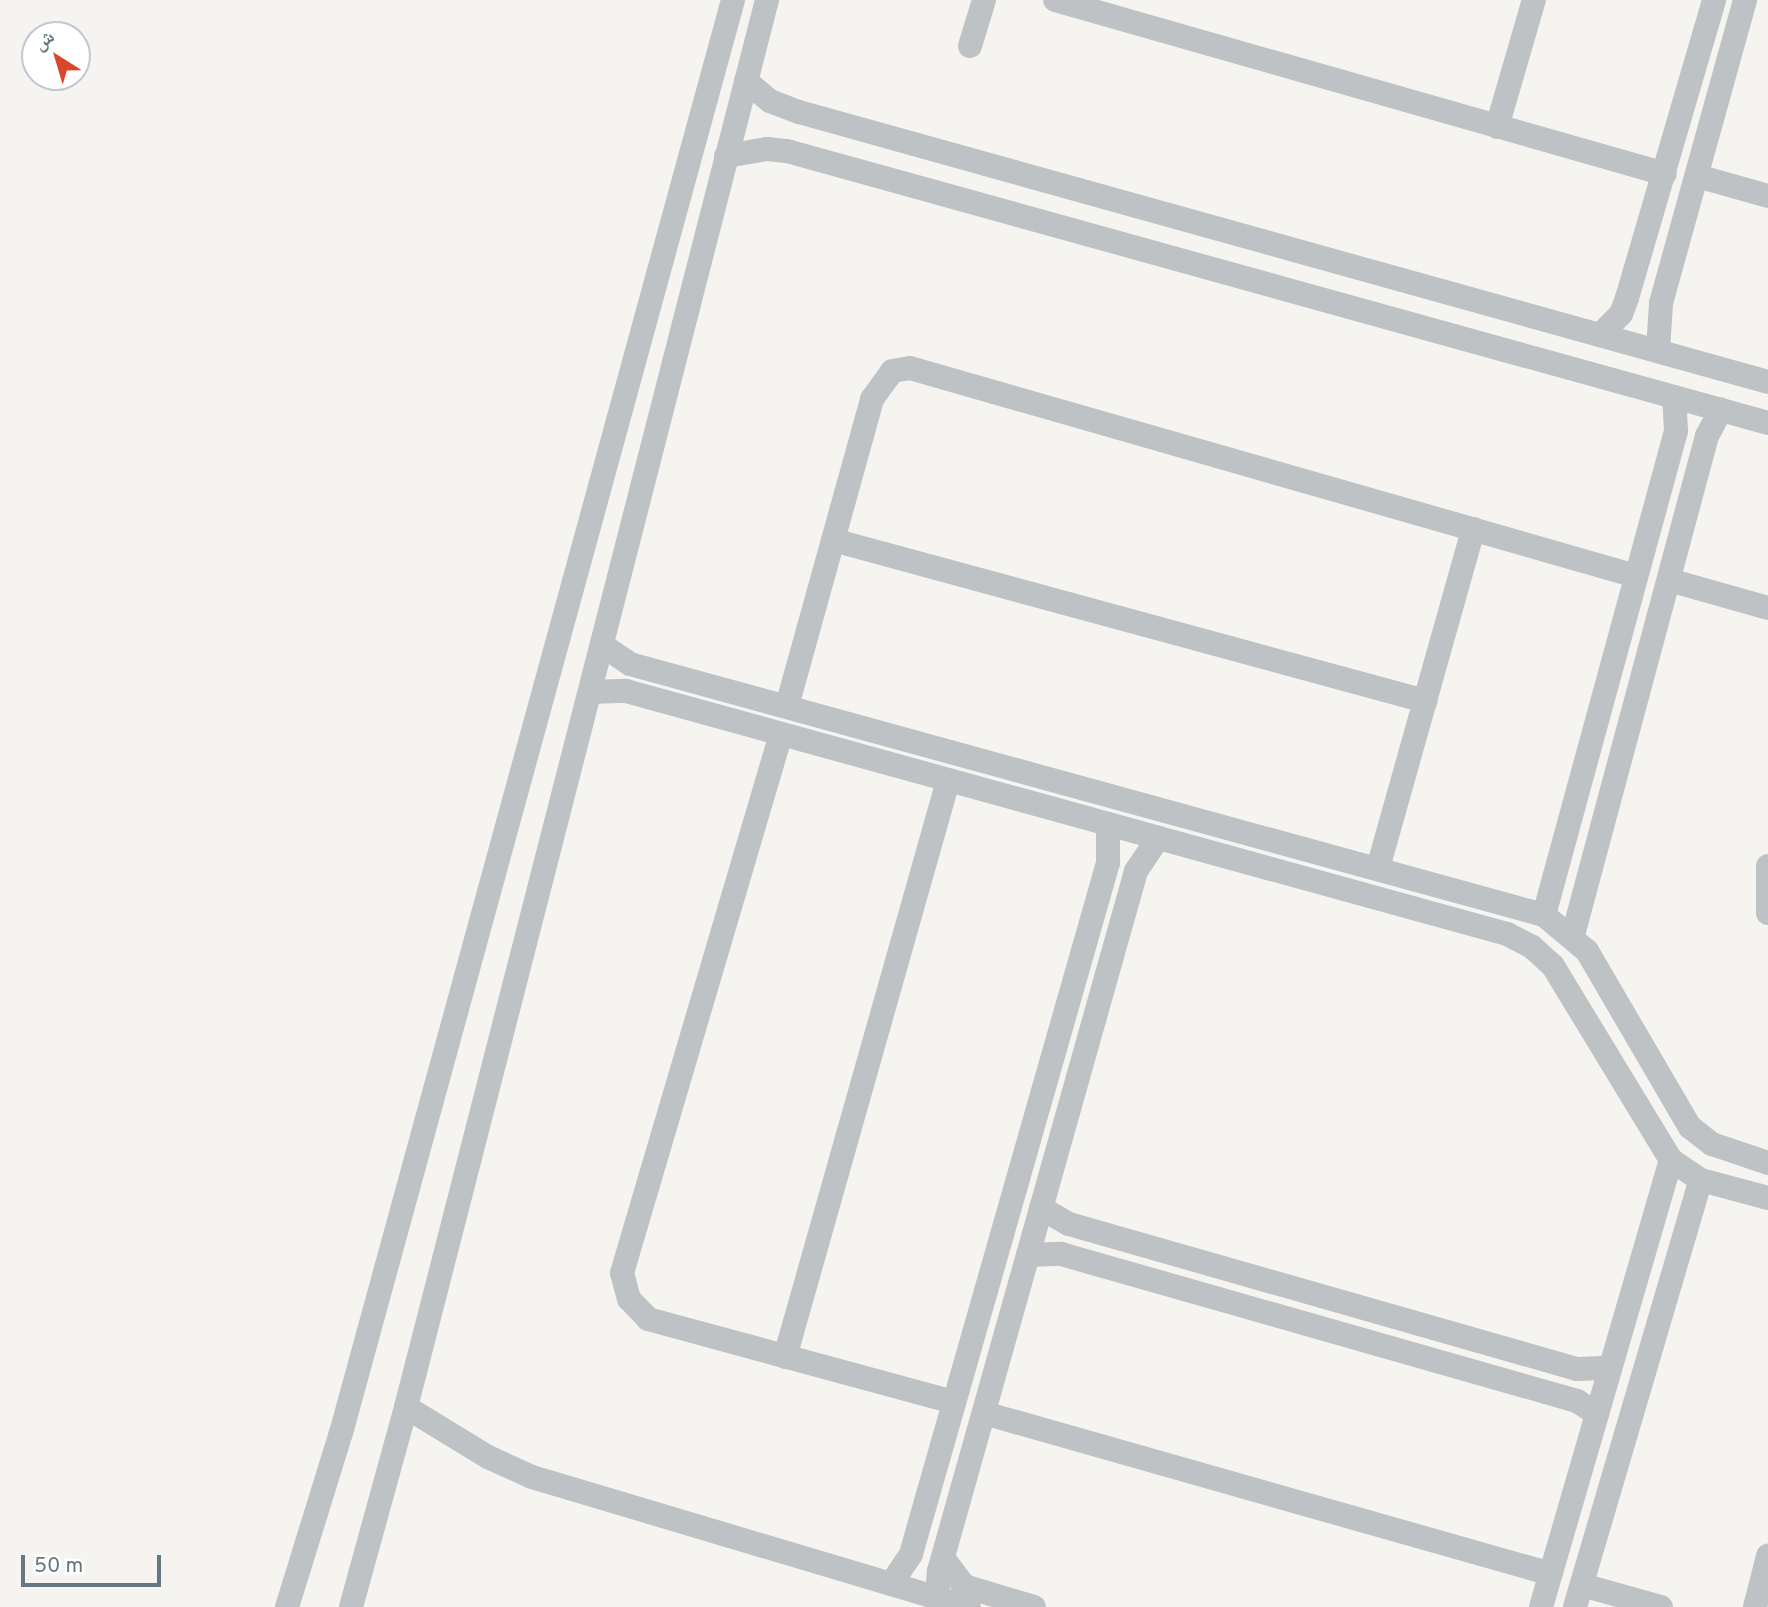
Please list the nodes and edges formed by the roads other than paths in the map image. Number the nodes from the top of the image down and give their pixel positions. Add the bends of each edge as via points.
1 (733, 0) edge
2 (767, 0) edge
3 (984, 0) edge
4 (1055, 0) edge
5 (1534, 0) edge
6 (1714, 0) edge
7 (1745, 0) edge
8 (970, 46) dead end
9 (746, 81) junction
10 (1497, 127) junction
11 (726, 156) junction
12 (1665, 174) junction
13 (1697, 176) junction
14 (1768, 196) edge
15 (1600, 335) junction
16 (1658, 351) junction
17 (1768, 382) edge
18 (1674, 397) junction
19 (1721, 410) junction
20 (1768, 423) edge
21 (1473, 529) junction
22 (833, 540) junction
23 (1636, 576) junction
24 (1669, 580) junction
25 (1768, 608) edge
26 (602, 645) junction
27 (591, 692) junction
28 (1425, 701) junction
29 (787, 706) junction
30 (781, 734) junction
31 (948, 781) junction
32 (1108, 824) junction
33 (1158, 838) junction
34 (1768, 866) edge
35 (1378, 868) junction
36 (1768, 913) edge
37 (1544, 915) junction
38 (1573, 935) junction
39 (1671, 1160) junction
40 (1768, 1163) edge
41 (1701, 1180) junction
42 (1768, 1199) edge
43 (1041, 1208) junction
44 (1028, 1255) junction
45 (785, 1357) junction
46 (1610, 1368) junction
47 (1577, 1369) junction
48 (1569, 1399) junction
49 (954, 1402) junction
50 (406, 1407) junction
51 (984, 1413) junction
52 (1597, 1414) junction
53 (1768, 1556) edge
54 (943, 1558) junction
55 (1551, 1574) junction
56 (891, 1584) junction
57 (1578, 1596) edge
58 (937, 1597) junction
59 (287, 1607) edge
60 (351, 1607) edge
61 (969, 1607) edge
62 (1034, 1607) edge
63 (1541, 1607) edge
64 (1661, 1607) edge
65 (1755, 1607) edge

1 - 59 street via 341,1433
2 - 9 street
3 - 8 street
4 - 10 street
5 - 10 street
6 - 12 street
7 - 13 street
9 - 11 street
9 - 15 street via 770,101 799,112
10 - 12 street
11 - 18 street via 767,149 787,151
11 - 26 street
12 - 15 street via 1624,306
13 - 14 street
13 - 16 street via 1658,319
15 - 16 street
16 - 17 street
18 - 19 street
18 - 23 street via 1676,431
19 - 20 street
19 - 24 street via 1707,436
21 - 22 street via 910,368 892,371 872,399
21 - 23 street
21 - 28 street
22 - 28 street
22 - 29 street
23 - 37 street
24 - 25 street
24 - 38 street
26 - 27 street
26 - 29 street via 630,663
27 - 30 street via 626,691
27 - 50 street
28 - 35 street
29 - 35 street
30 - 31 street
30 - 45 street via 622,1273 629,1299 649,1319
31 - 32 street
31 - 45 street
32 - 33 street
32 - 49 street via 1108,863
33 - 39 street via 1507,934 1532,947 1553,965 1569,989
33 - 43 street via 1136,871
34 - 36 street
35 - 37 street
37 - 38 street
38 - 40 street via 1690,1127 1712,1144
39 - 41 street
39 - 46 street
41 - 42 street
41 - 57 street
43 - 44 street
43 - 47 street via 1069,1224
44 - 48 street via 1061,1254
44 - 51 street
45 - 49 street
46 - 47 street
46 - 52 street
47 - 48 street
48 - 52 street
49 - 56 street via 911,1553
50 - 56 street via 479,1452 532,1477
50 - 60 street
51 - 54 street
51 - 55 street
52 - 55 street
53 - 65 street
54 - 58 street
54 - 62 street via 964,1586
55 - 63 street
56 - 58 street
57 - 64 street
58 - 61 street

